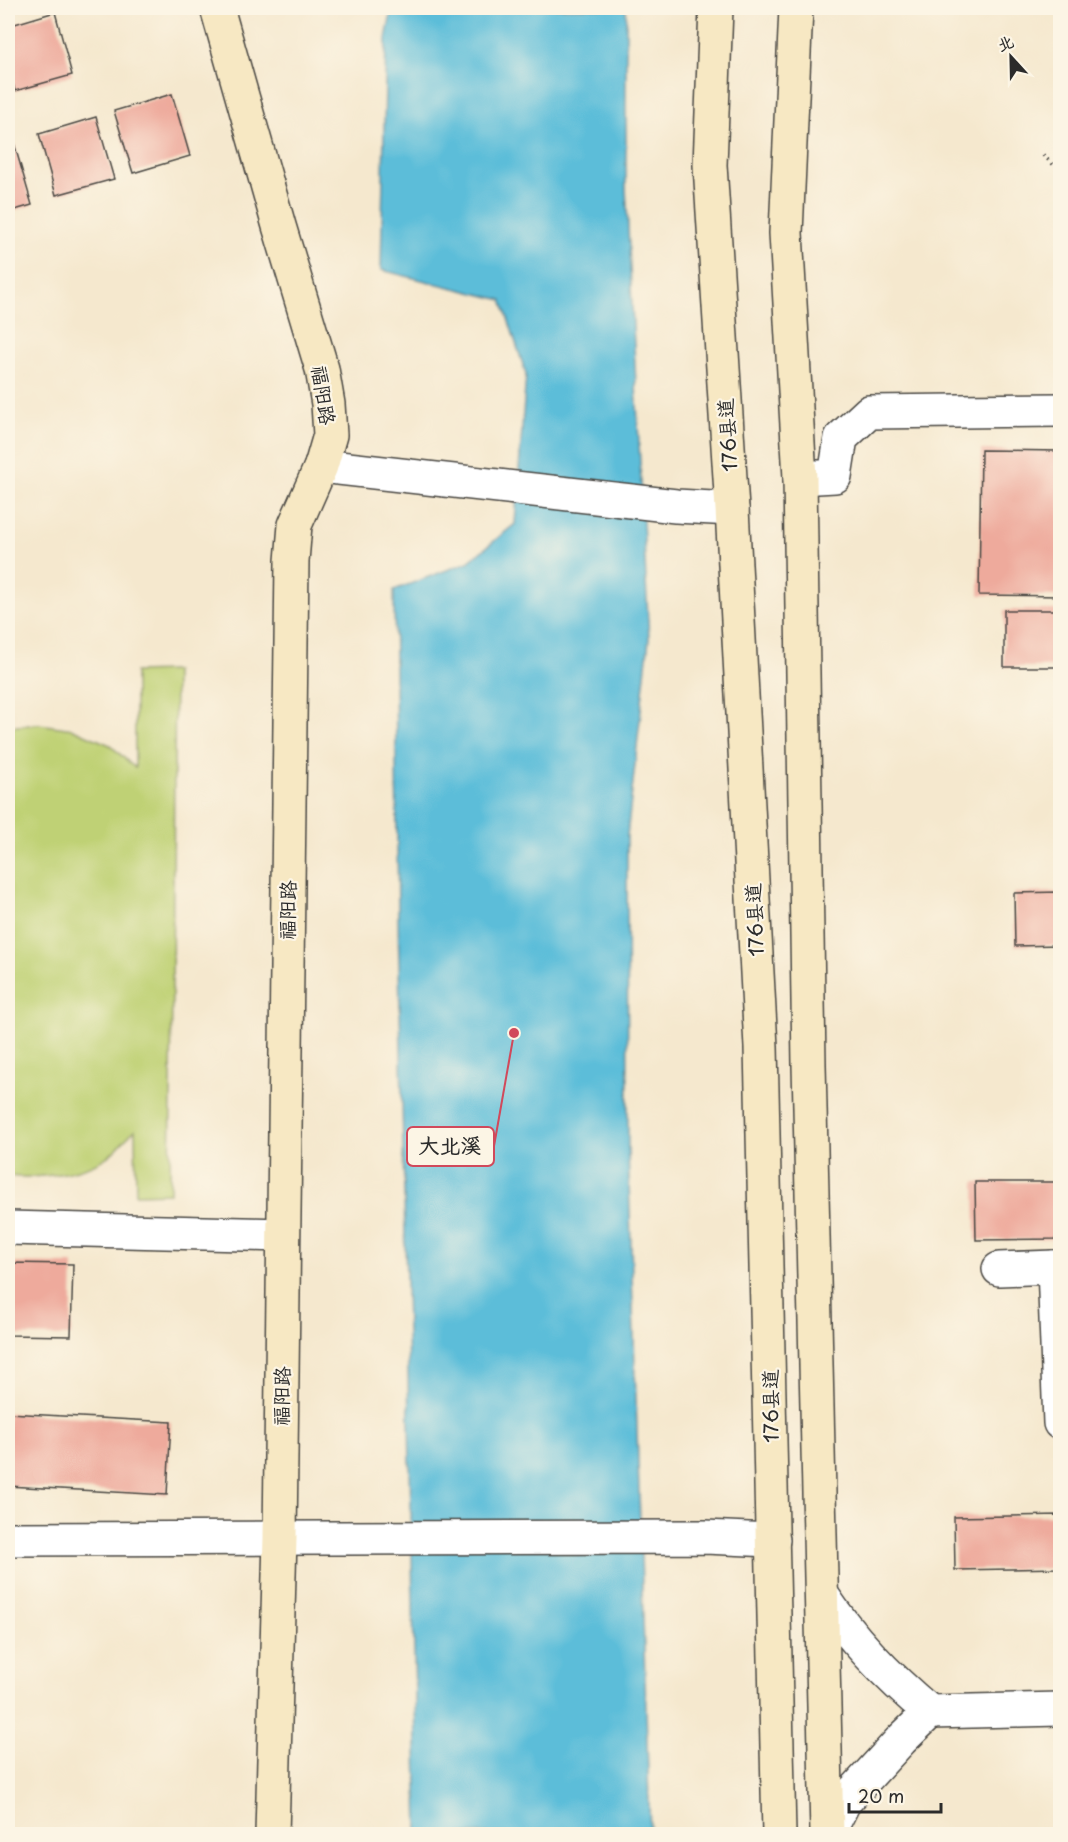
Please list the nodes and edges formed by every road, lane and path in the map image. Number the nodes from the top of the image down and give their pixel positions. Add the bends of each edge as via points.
1 (217, 8) edge
2 (716, 8) edge
3 (796, 8) edge
4 (1043, 155) dead end
5 (1060, 170) edge
6 (1060, 410) edge
7 (321, 466) junction
8 (800, 478) junction
9 (732, 509) junction
10 (8, 1228) edge
11 (283, 1235) junction
12 (1057, 1267) edge
13 (999, 1269) dead end
14 (1060, 1423) edge
15 (280, 1538) junction
16 (8, 1539) edge
17 (773, 1540) junction
18 (822, 1595) junction
19 (1060, 1708) edge
20 (930, 1712) junction
21 (272, 1834) edge
22 (779, 1834) edge
23 (828, 1834) edge

1 - 7 main road, 福阳路 via 322,369 330,435
2 - 9 main road, 176县道 via 710,165
3 - 8 main road via 786,233
4 - 5 path
6 - 8 street via 870,412 841,438 835,476
7 - 9 street
7 - 11 main road, 福阳路 via 295,525 292,561
8 - 18 main road
9 - 17 main road, 176县道 via 761,1047
10 - 11 street
11 - 15 main road, 福阳路
12 - 13 street
12 - 14 street
15 - 16 street
15 - 17 street
15 - 21 main road, 福阳路
17 - 22 main road, 176县道
18 - 20 street via 864,1649
18 - 23 main road
19 - 20 street
20 - 23 street via 844,1802

